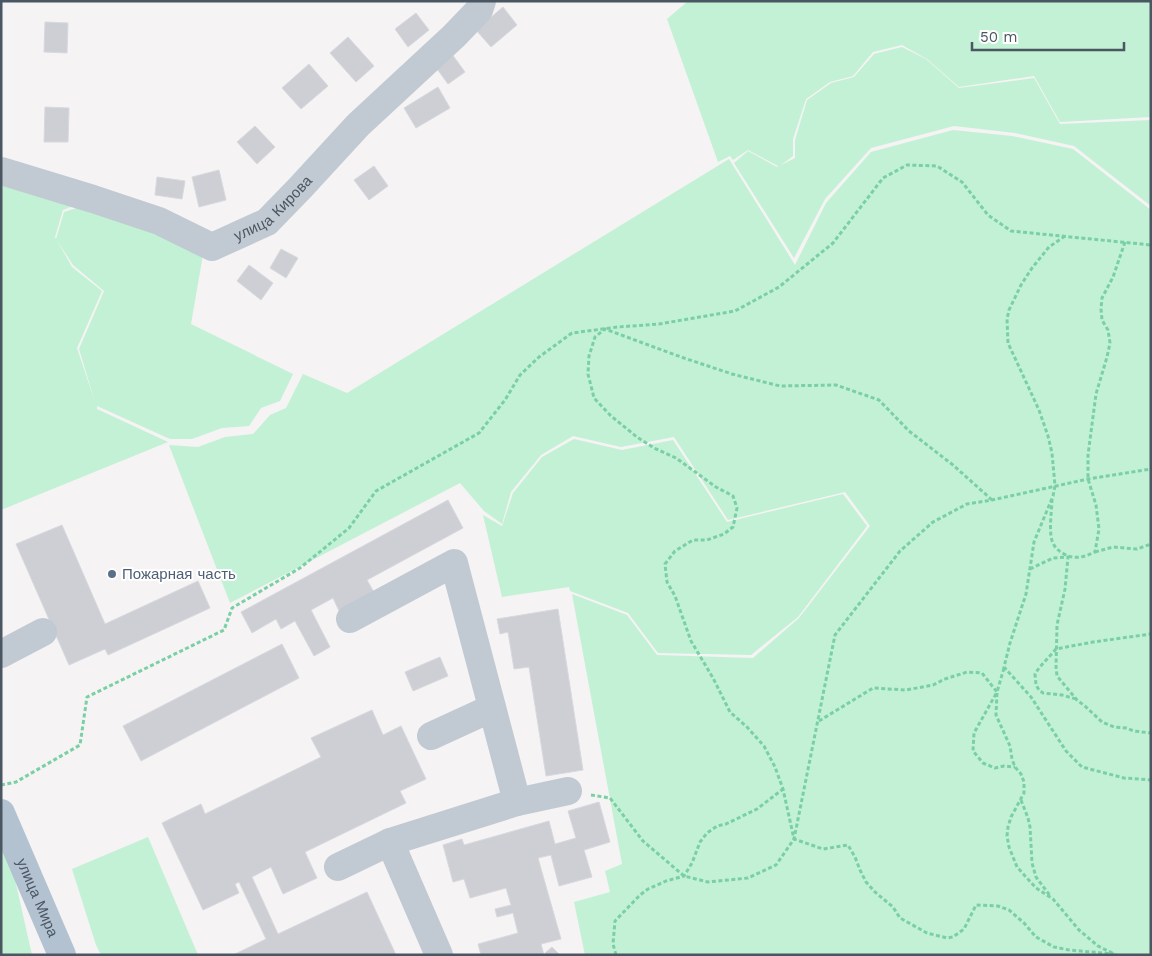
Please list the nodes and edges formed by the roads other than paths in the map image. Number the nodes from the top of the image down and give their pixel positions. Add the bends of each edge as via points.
1 (482, 1) edge
2 (1, 171) edge
3 (350, 619) dead end
4 (44, 632) dead end
5 (1, 654) edge
6 (492, 708) junction
7 (431, 736) dead end
8 (568, 791) road end
9 (517, 802) junction
10 (1, 813) edge
11 (390, 842) junction
12 (338, 867) dead end
13 (62, 955) edge
14 (439, 955) edge

1 - 2 street, улица Кирова via 473,17 358,125 267,222 212,247 160,222
3 - 6 street via 454,563
4 - 5 street
6 - 7 street
6 - 9 street
8 - 9 street
9 - 11 street
10 - 13 main road, улица Мира
11 - 12 street
11 - 14 street

